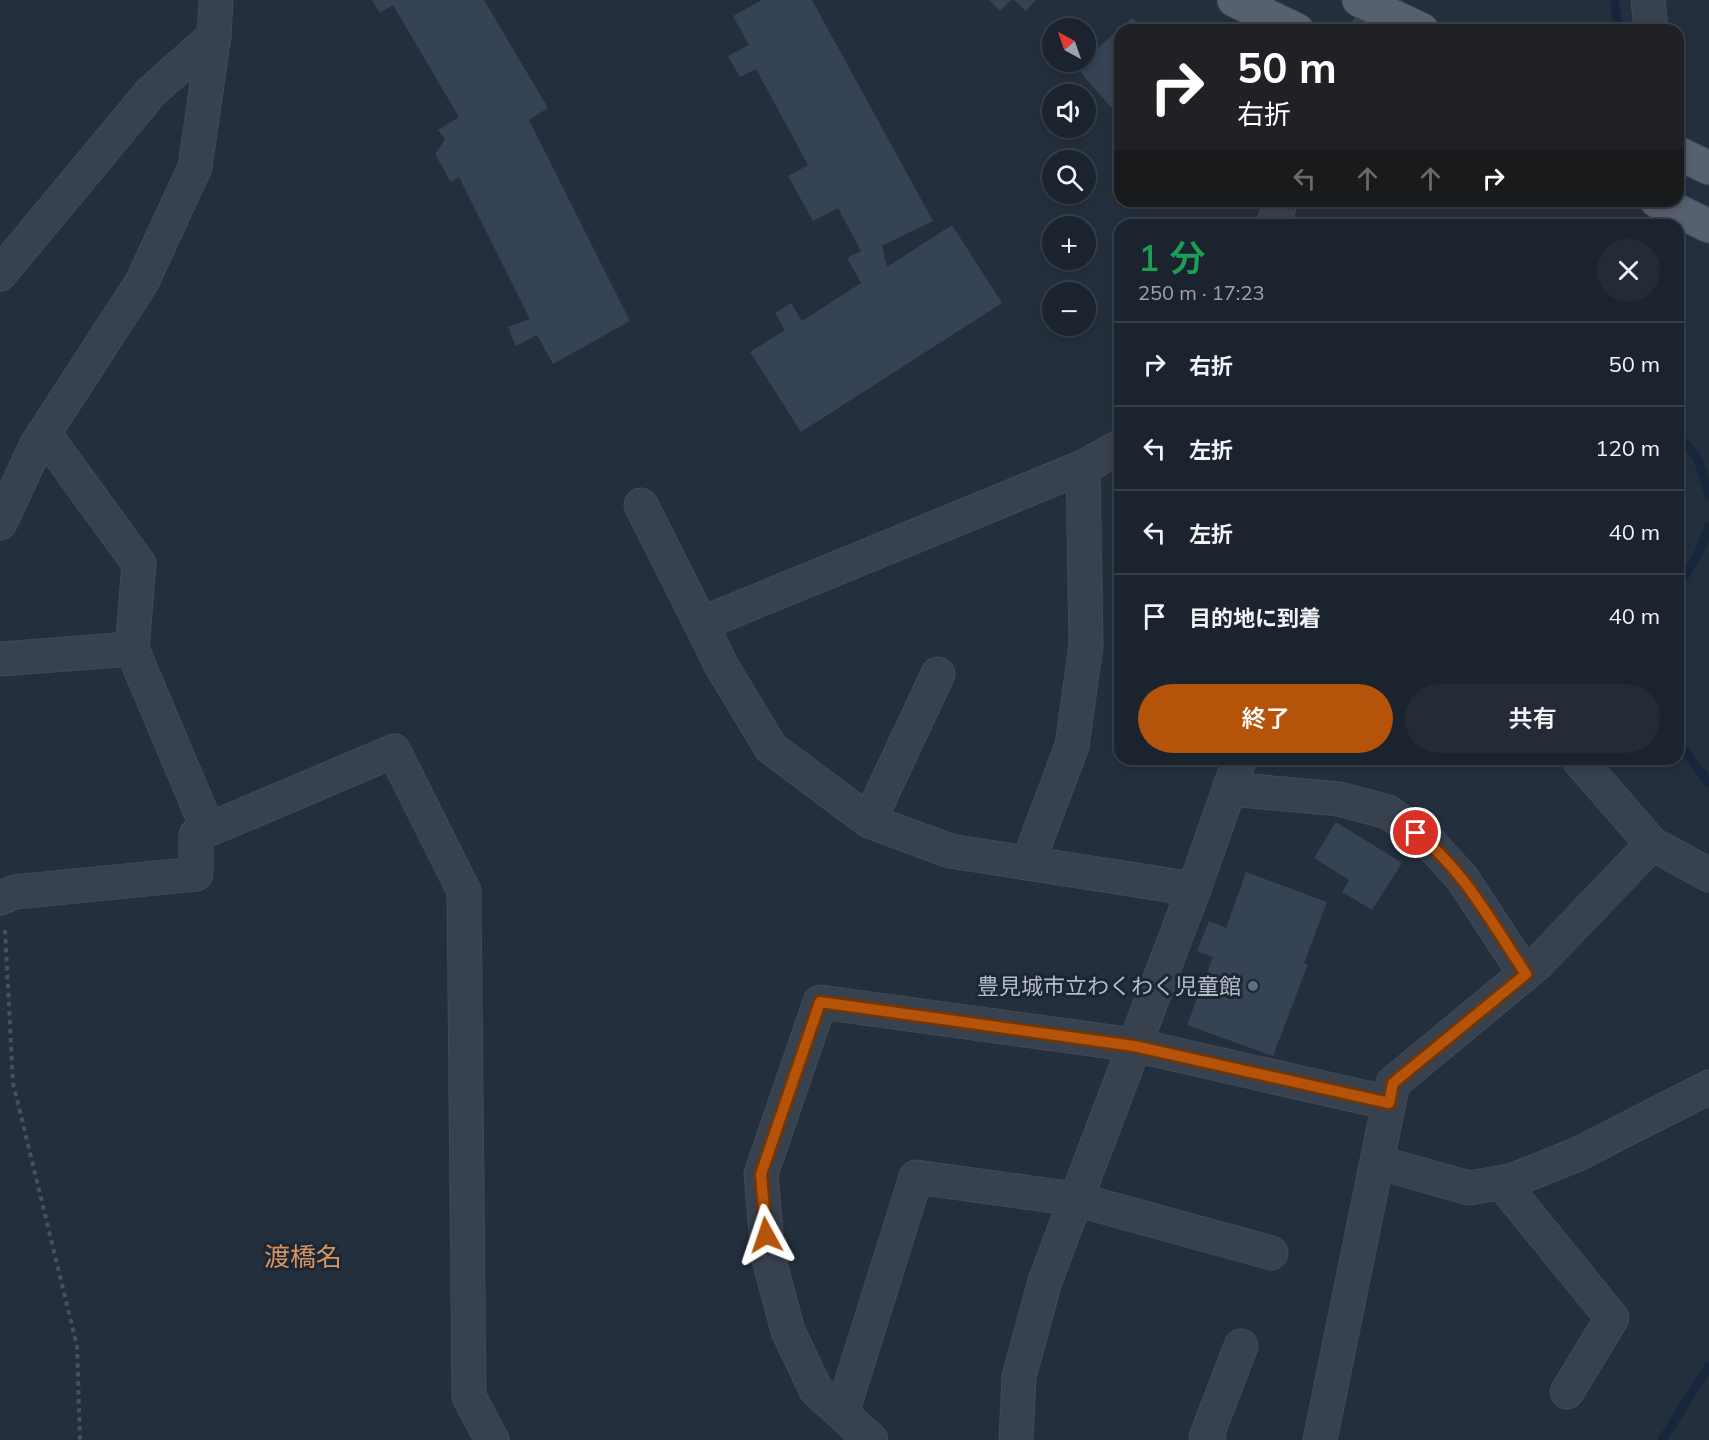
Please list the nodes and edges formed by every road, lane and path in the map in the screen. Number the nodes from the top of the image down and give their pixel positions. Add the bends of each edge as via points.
1 (216, 0) edge
2 (1234, 0) edge
3 (1648, 0) edge
4 (1373, 10) edge
5 (1284, 24) edge
6 (1407, 24) edge
7 (1651, 24) edge
8 (214, 36) junction
9 (1684, 156) edge
10 (1709, 168) edge
11 (1669, 207) edge
12 (1709, 226) edge
13 (0, 274) edge
14 (44, 433) junction
15 (1114, 450) edge
16 (1083, 467) junction
17 (641, 505) dead end
18 (0, 523) edge
19 (701, 624) junction
20 (132, 649) junction
21 (0, 659) edge
22 (938, 674) dead end
23 (1238, 765) edge
24 (1583, 765) edge
25 (1229, 789) junction
26 (869, 821) junction
27 (208, 829) junction
28 (1652, 844) junction
29 (1028, 863) junction
30 (1709, 875) edge
31 (1194, 889) junction
32 (2, 897) edge
33 (1526, 974) junction
34 (1134, 1046) junction
35 (1709, 1087) edge
36 (1389, 1103) junction
37 (1377, 1162) junction
38 (1502, 1183) junction
39 (1075, 1199) junction
40 (1271, 1254) dead end
41 (1241, 1346) dead end
42 (1567, 1392) dead end
43 (842, 1413) junction
44 (80, 1440) edge
45 (492, 1440) edge
46 (871, 1440) edge
47 (1016, 1440) edge
48 (1209, 1440) edge
49 (1320, 1440) edge

1 - 8 street
2 - 5 main road
3 - 7 street
4 - 6 main road
8 - 13 street via 150,92
8 - 14 street via 195,167 142,282
9 - 10 main road
11 - 12 main road
14 - 18 street
14 - 20 street via 140,564
15 - 16 street
16 - 19 street
16 - 29 street via 1086,645 1072,746
17 - 19 street
19 - 26 street via 771,748
20 - 21 street
20 - 27 street
22 - 26 street
23 - 25 street
24 - 28 street
25 - 31 street
25 - 33 street via 1339,799 1388,812 1430,843 1462,878
26 - 29 street via 950,851
27 - 32 street via 196,835 196,874 15,892
27 - 45 street via 394,751 464,891 469,1397
28 - 30 street
28 - 33 street
29 - 31 street
31 - 34 street
32 - 44 path via 13,1083 77,1346
33 - 36 street via 1393,1083
34 - 36 street
34 - 39 street
34 - 43 street via 820,1002 761,1174 768,1256 789,1331 816,1390
35 - 38 street via 1578,1154
36 - 37 street
37 - 38 street via 1468,1188
37 - 49 street
38 - 42 street via 1612,1318
39 - 40 street
39 - 43 street via 916,1177
39 - 47 street via 1045,1281 1019,1377
41 - 48 street via 1206,1437
43 - 46 street

